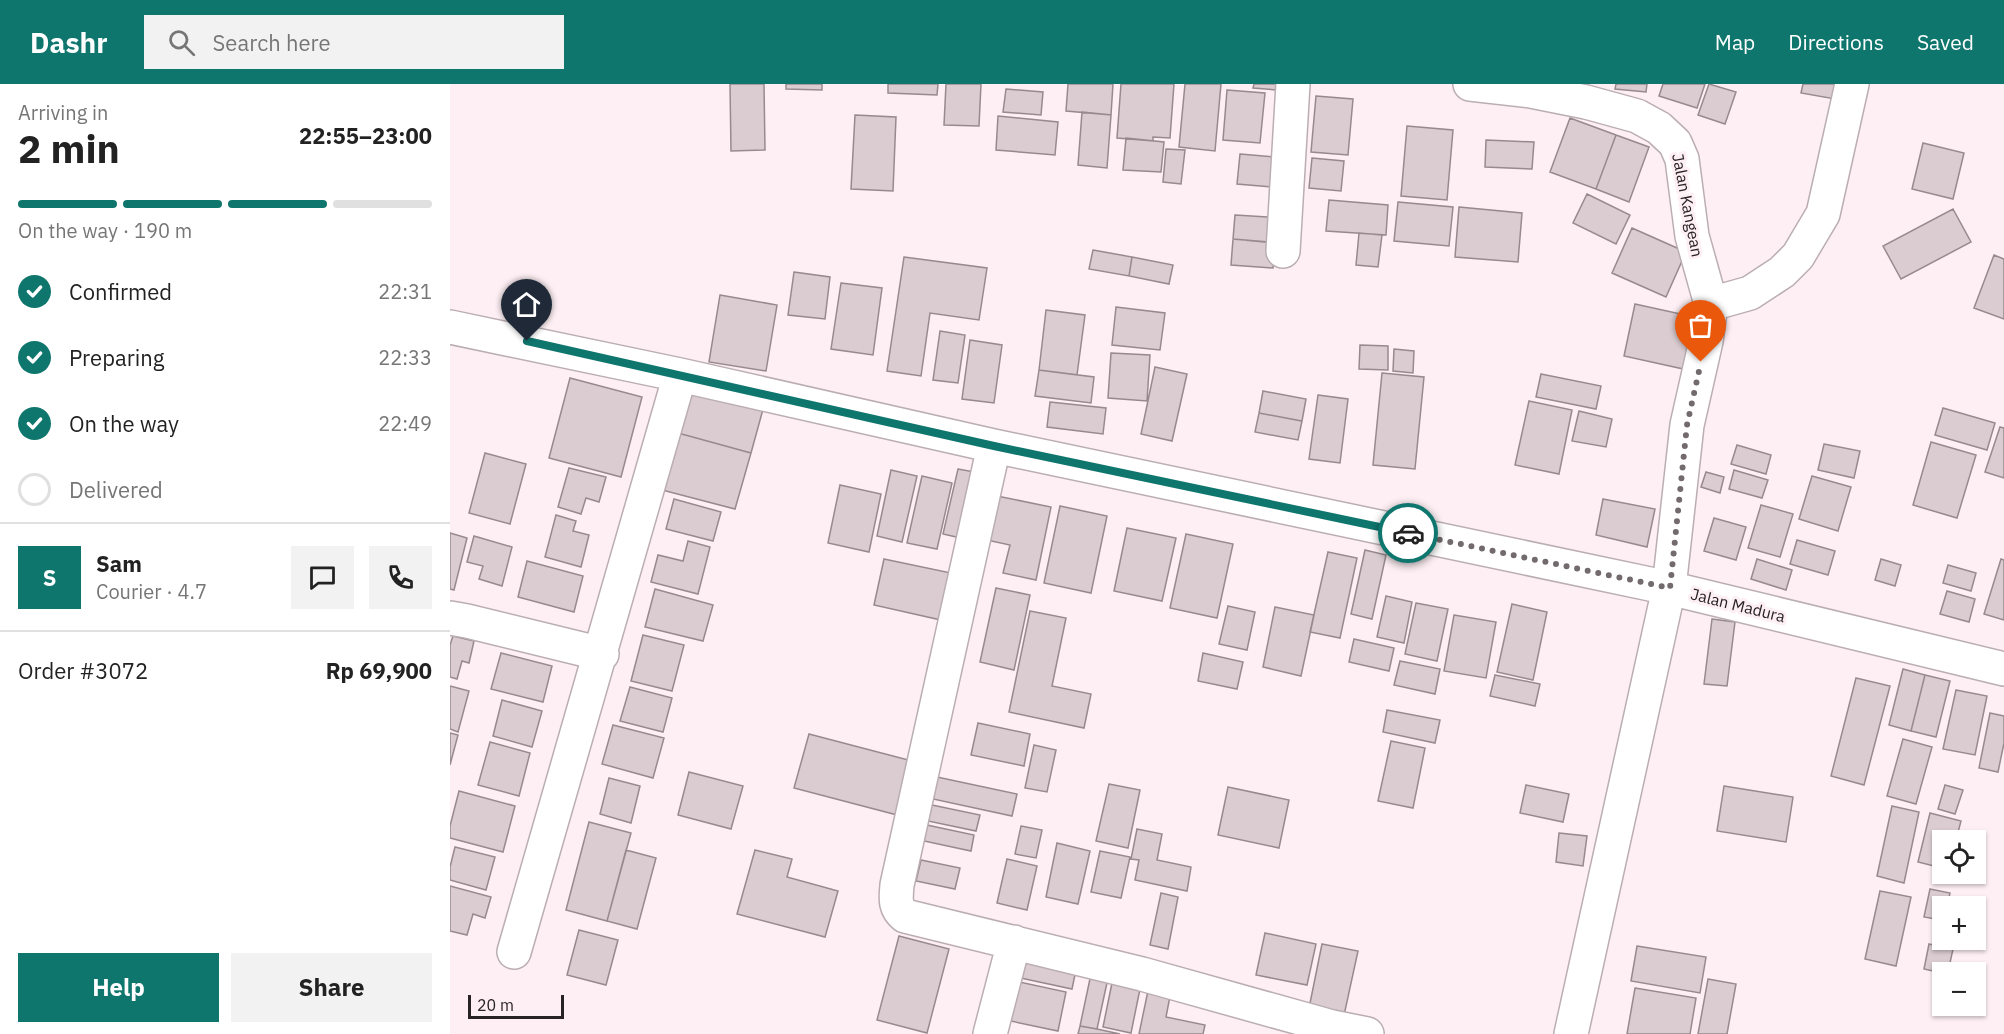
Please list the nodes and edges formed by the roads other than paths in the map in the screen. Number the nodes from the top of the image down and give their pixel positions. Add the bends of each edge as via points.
1 (1293, 84) edge
2 (1470, 84) edge
3 (1852, 84) edge
4 (1283, 251) dead end
5 (1711, 304) junction
6 (450, 327) edge
7 (680, 375) junction
8 (994, 446) junction
9 (1670, 588) junction
10 (450, 618) edge
11 (602, 654) junction
12 (2004, 669) edge
13 (1014, 942) junction
14 (514, 952) dead end
15 (990, 1034) edge
16 (1367, 1034) edge
17 (1571, 1034) edge

1 - 4 street
2 - 5 street, Jalan Kangean via 1586,102 1637,116 1659,128 1675,143 1682,159 1692,236
3 - 5 street via 1823,214 1798,256 1750,293
5 - 9 street, Jalan Kangean via 1687,425
6 - 7 street, Jalan Madura
7 - 8 street, Jalan Madura
7 - 11 street
8 - 9 street, Jalan Madura
8 - 13 street via 896,900 898,910 905,916
9 - 12 street, Jalan Madura
9 - 17 street, Jalan Kangean
10 - 11 street
11 - 14 street
13 - 15 street
13 - 16 street

